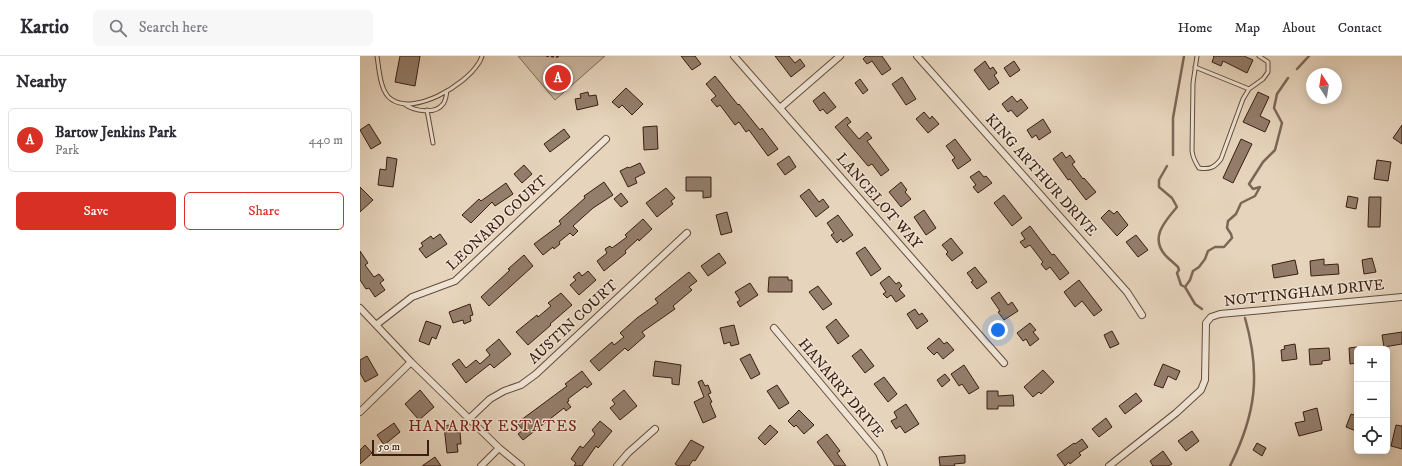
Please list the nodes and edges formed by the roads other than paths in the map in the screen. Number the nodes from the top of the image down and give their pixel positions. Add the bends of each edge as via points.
1 (376, 56) edge
2 (482, 56) edge
3 (734, 56) edge
4 (840, 56) edge
5 (917, 56) edge
6 (1197, 56) edge
7 (1259, 56) edge
8 (1195, 67) junction
9 (1249, 89) junction
10 (447, 91) junction
11 (404, 104) junction
12 (780, 108) junction
13 (427, 110) junction
14 (606, 139) dead end
15 (433, 143) dead end
16 (687, 233) dead end
17 (1402, 297) edge
18 (360, 308) edge
19 (1142, 315) dead end
20 (376, 325) junction
21 (774, 328) dead end
22 (411, 362) junction
23 (1004, 363) dead end
24 (360, 412) edge
25 (470, 418) junction
26 (655, 429) dead end
27 (499, 448) junction
28 (481, 466) edge
29 (521, 466) edge
30 (617, 466) edge
31 (884, 466) edge
32 (1109, 466) edge

1 - 11 lane via 382,85 387,94 390,99
2 - 10 lane via 478,65 461,82
3 - 12 street, LANCELOT WAY
4 - 12 street
5 - 19 street, KING ARTHUR DRIVE via 1127,292
6 - 8 lane
7 - 9 lane via 1268,62 1268,72
8 - 9 lane
8 - 9 lane via 1192,151 1199,168 1215,167 1221,159
10 - 11 lane via 415,104
10 - 13 lane via 443,105
11 - 13 lane via 417,111
12 - 23 street, LANCELOT WAY
13 - 15 lane
14 - 20 street, LEONARD COURT via 455,281 412,297
16 - 25 street, AUSTIN COURT via 536,374 521,385 490,399
17 - 32 street, NOTTINGHAM DRIVE via 1225,313 1211,318 1206,323 1205,380 1200,390 1176,413
18 - 20 street
20 - 22 street
21 - 31 street, HANARRY DRIVE via 879,453
22 - 24 street
22 - 25 street
25 - 27 street
26 - 30 street
27 - 28 street
27 - 29 street

